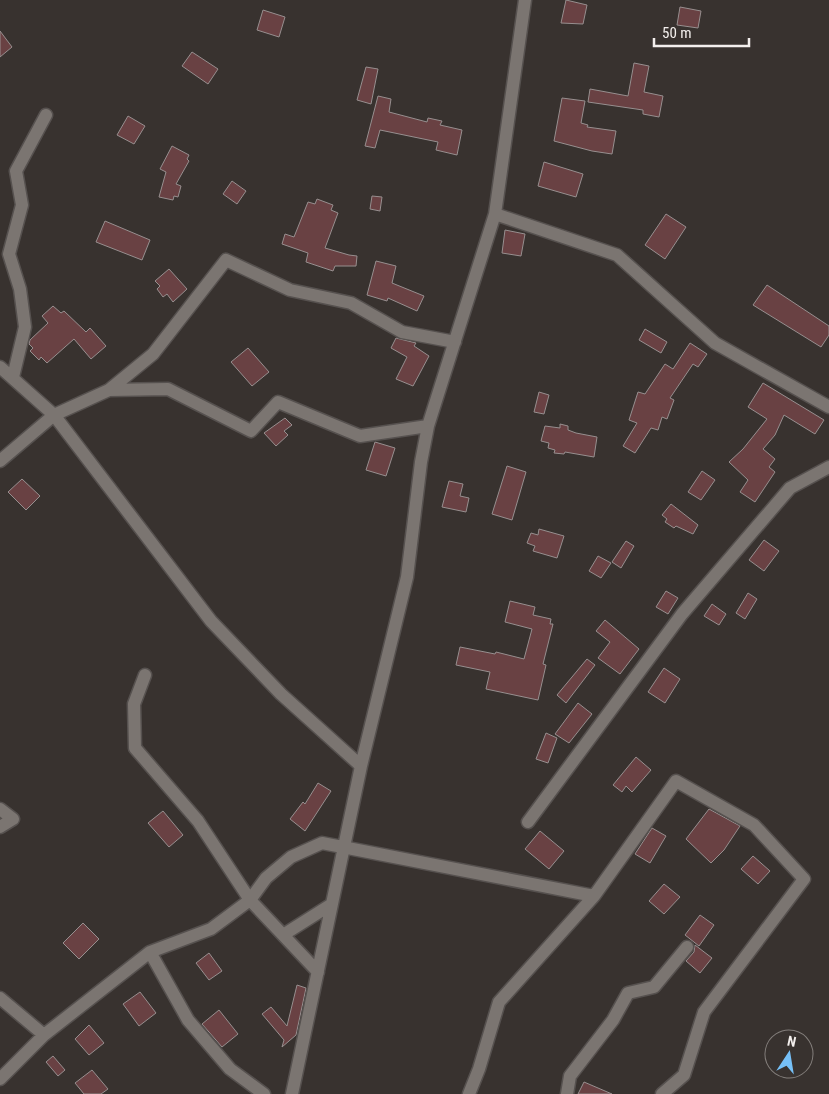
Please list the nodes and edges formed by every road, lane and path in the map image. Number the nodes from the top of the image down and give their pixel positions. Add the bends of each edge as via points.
1 (525, 0) edge
2 (46, 115) dead end
3 (495, 214) junction
4 (455, 342) junction
5 (0, 367) edge
6 (13, 377) junction
7 (109, 390) junction
8 (829, 407) edge
9 (54, 415) junction
10 (428, 426) junction
11 (0, 461) edge
12 (829, 467) edge
13 (145, 675) dead end
14 (361, 766) junction
15 (0, 809) edge
16 (528, 822) dead end
17 (0, 827) edge
18 (344, 848) junction
19 (594, 896) junction
20 (250, 900) junction
21 (332, 904) junction
22 (283, 935) junction
23 (687, 947) dead end
24 (150, 952) junction
25 (318, 972) junction
26 (0, 998) edge
27 (44, 1036) junction
28 (0, 1080) edge
29 (264, 1094) edge
30 (292, 1094) edge
31 (469, 1094) edge
32 (567, 1094) edge
33 (662, 1094) edge

1 - 3 street
2 - 6 street via 16,171 22,205 9,254 20,289 25,327
3 - 4 street
3 - 8 street via 617,255 715,343
4 - 7 street via 402,332 351,303 290,290 226,260 153,354
4 - 10 street
5 - 6 street
6 - 9 street
7 - 9 street
7 - 10 street via 168,389 251,431 278,402 360,436
9 - 11 street
9 - 14 street via 211,621 281,694
10 - 14 street via 407,577
12 - 16 street via 790,488 682,614
13 - 20 street via 134,704 135,748 198,821
14 - 18 street
15 - 17 street via 13,819
18 - 19 street
18 - 20 street via 322,843 291,857 266,878
18 - 21 street
19 - 31 street via 499,1002
19 - 33 street via 676,781 754,825 804,879 704,1012 684,1075
20 - 22 street
20 - 24 street via 211,929
21 - 22 street
21 - 25 street
22 - 25 street
23 - 32 street via 654,987 628,993 613,1020 570,1076
24 - 27 street
24 - 29 street via 188,1020 230,1069
25 - 30 street
26 - 27 street
27 - 28 street

